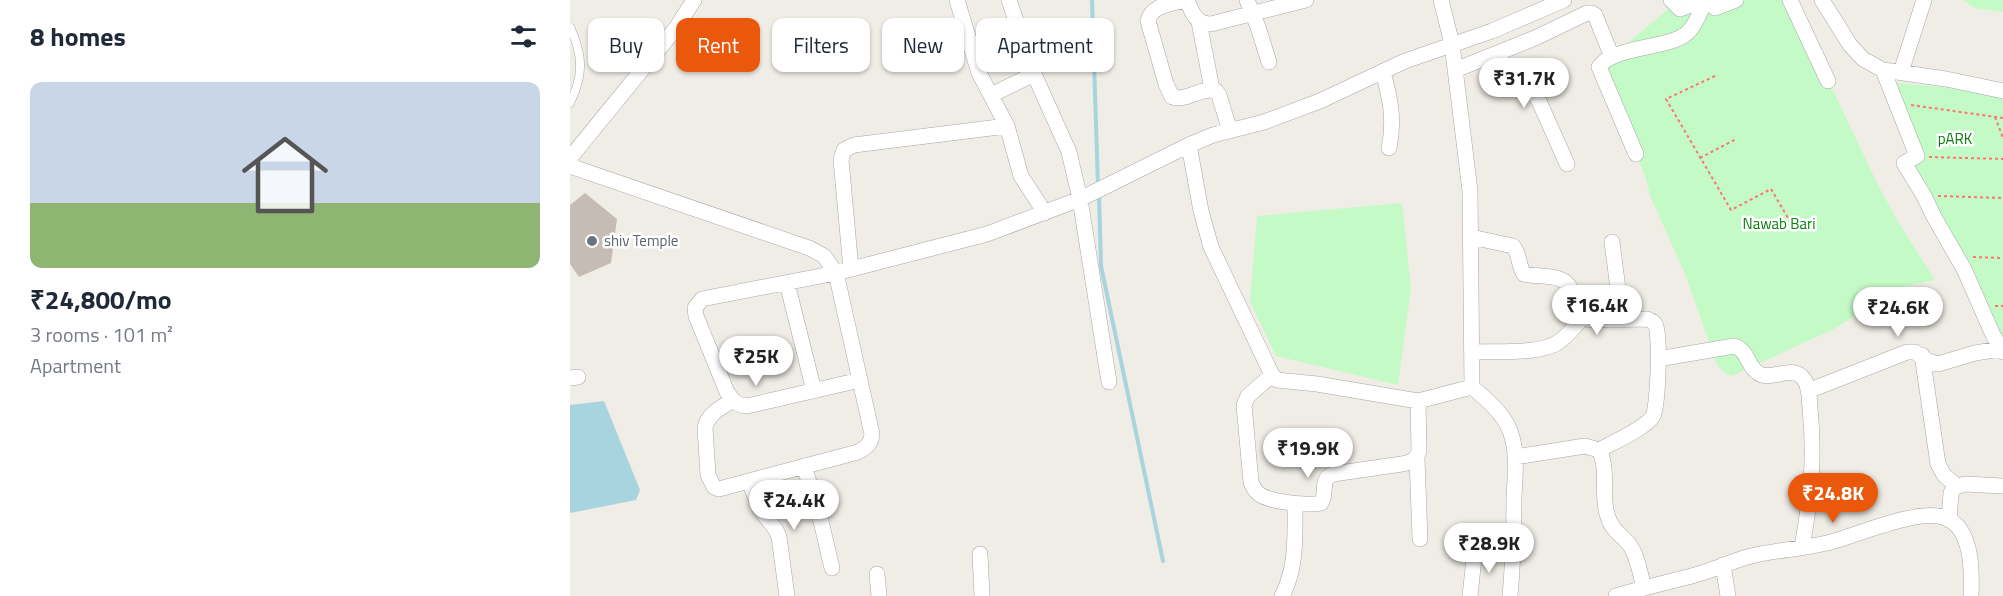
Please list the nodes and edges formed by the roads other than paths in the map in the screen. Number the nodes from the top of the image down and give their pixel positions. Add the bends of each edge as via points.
1 (694, 0) edge
2 (957, 0) edge
3 (1009, 0) edge
4 (1186, 0) edge
5 (1306, 0) edge
6 (1441, 0) edge
7 (1564, 0) edge
8 (1671, 0) edge
9 (1706, 0) edge
10 (1736, 0) edge
11 (1790, 0) edge
12 (1822, 0) edge
13 (1924, 0) edge
14 (1250, 7) edge
15 (1199, 22) junction
16 (570, 27) edge
17 (1452, 44) junction
18 (1498, 54) junction
19 (1612, 57) junction
20 (1269, 62) dead end
21 (1455, 70) junction
22 (1883, 70) junction
23 (1383, 71) junction
24 (1901, 72) junction
25 (1034, 74) junction
26 (1828, 81) dead end
27 (1212, 89) junction
28 (2003, 91) edge
29 (991, 95) junction
30 (570, 103) edge
31 (1006, 126) junction
32 (1230, 131) junction
33 (1189, 145) junction
34 (1389, 148) dead end
35 (1636, 154) dead end
36 (570, 158) edge
37 (1567, 164) dead end
38 (570, 166) edge
39 (1080, 199) junction
40 (1045, 213) junction
41 (1472, 237) junction
42 (1612, 242) dead end
43 (851, 269) junction
44 (836, 273) junction
45 (787, 283) junction
46 (1583, 316) junction
47 (1622, 320) junction
48 (2001, 350) edge
49 (1472, 352) junction
50 (1922, 355) junction
51 (1658, 359) junction
52 (1272, 375) junction
53 (860, 380) junction
54 (1109, 382) dead end
55 (1472, 387) junction
56 (814, 391) junction
57 (1808, 392) junction
58 (733, 400) junction
59 (1418, 401) junction
60 (1599, 450) junction
61 (1515, 457) junction
62 (1417, 458) junction
63 (804, 466) junction
64 (750, 481) junction
65 (1957, 486) junction
66 (2003, 486) edge
67 (1295, 504) junction
68 (1949, 520) junction
69 (1420, 539) dead end
70 (1802, 546) junction
71 (1475, 549) dead end
72 (980, 554) dead end
73 (1722, 565) junction
74 (832, 568) dead end
75 (877, 574) dead end
76 (1644, 587) junction
77 (787, 596) edge
78 (879, 596) edge
79 (982, 596) edge
80 (1282, 596) edge
81 (1470, 596) edge
82 (1510, 596) edge
83 (1616, 596) edge
84 (1728, 596) edge
85 (1971, 596) edge

1 - 36 street via 676,28
2 - 29 street via 972,52
3 - 25 street
4 - 15 street
4 - 27 street via 1149,14 1166,84 1172,97 1178,99
5 - 14 street
6 - 17 street
7 - 17 street
8 - 9 street via 1680,9
9 - 10 street via 1715,8
9 - 19 street via 1684,35
11 - 26 street
12 - 22 street via 1850,45 1863,59
13 - 24 street
14 - 15 street via 1211,24
14 - 20 street
15 - 27 street
16 - 30 lane via 581,65 578,88
17 - 21 street
17 - 23 street
18 - 19 street via 1592,13
18 - 21 street
18 - 37 street via 1515,87 1534,92
19 - 35 street via 1601,63 1599,71
21 - 41 street
22 - 24 street
22 - 48 street via 1906,127 1910,160 1924,196
23 - 32 street via 1320,101
23 - 34 street via 1392,114
24 - 28 street
25 - 29 street
25 - 39 street via 1069,152
27 - 32 street via 1219,95
29 - 31 street
31 - 40 street via 1021,176
31 - 43 street via 854,145 844,150 841,160
32 - 33 street
33 - 39 street
33 - 52 street via 1211,247
38 - 44 street via 809,248 824,256
39 - 40 street
39 - 54 street
40 - 43 street via 987,234
41 - 46 street via 1513,246 1524,274 1565,281
41 - 49 street
42 - 47 street
43 - 44 street
44 - 45 street
44 - 53 street
45 - 56 street
45 - 58 street via 702,299 695,308
46 - 47 street via 1592,320
46 - 49 street via 1559,342 1549,347
47 - 51 street via 1653,321
48 - 50 street via 1938,364
49 - 55 street
50 - 57 street via 1907,352
50 - 65 street via 1938,464
51 - 57 street via 1734,346 1743,351 1759,375 1797,374
51 - 60 street via 1653,418
52 - 59 street via 1277,380
52 - 67 street via 1248,396 1244,405 1251,482 1261,496
53 - 56 street
53 - 63 street via 871,441 858,452
55 - 59 street
55 - 61 street via 1507,424
56 - 58 street via 747,406
57 - 70 street via 1814,454
58 - 64 street via 706,422 708,475 714,488 719,489
59 - 62 street
60 - 61 street via 1585,446
60 - 76 street via 1607,516 1632,548
61 - 82 street
62 - 67 street via 1402,464 1333,474 1325,481 1321,503
62 - 69 street
63 - 64 street
63 - 74 street
64 - 77 street via 760,509 779,537
65 - 66 street
65 - 68 street via 1951,493
67 - 80 street via 1293,561 1290,582
68 - 70 street via 1916,518
68 - 85 street via 1960,531 1970,554
70 - 73 street
71 - 81 street
72 - 79 street
73 - 76 street via 1698,575
73 - 84 street
75 - 78 street
76 - 83 street

